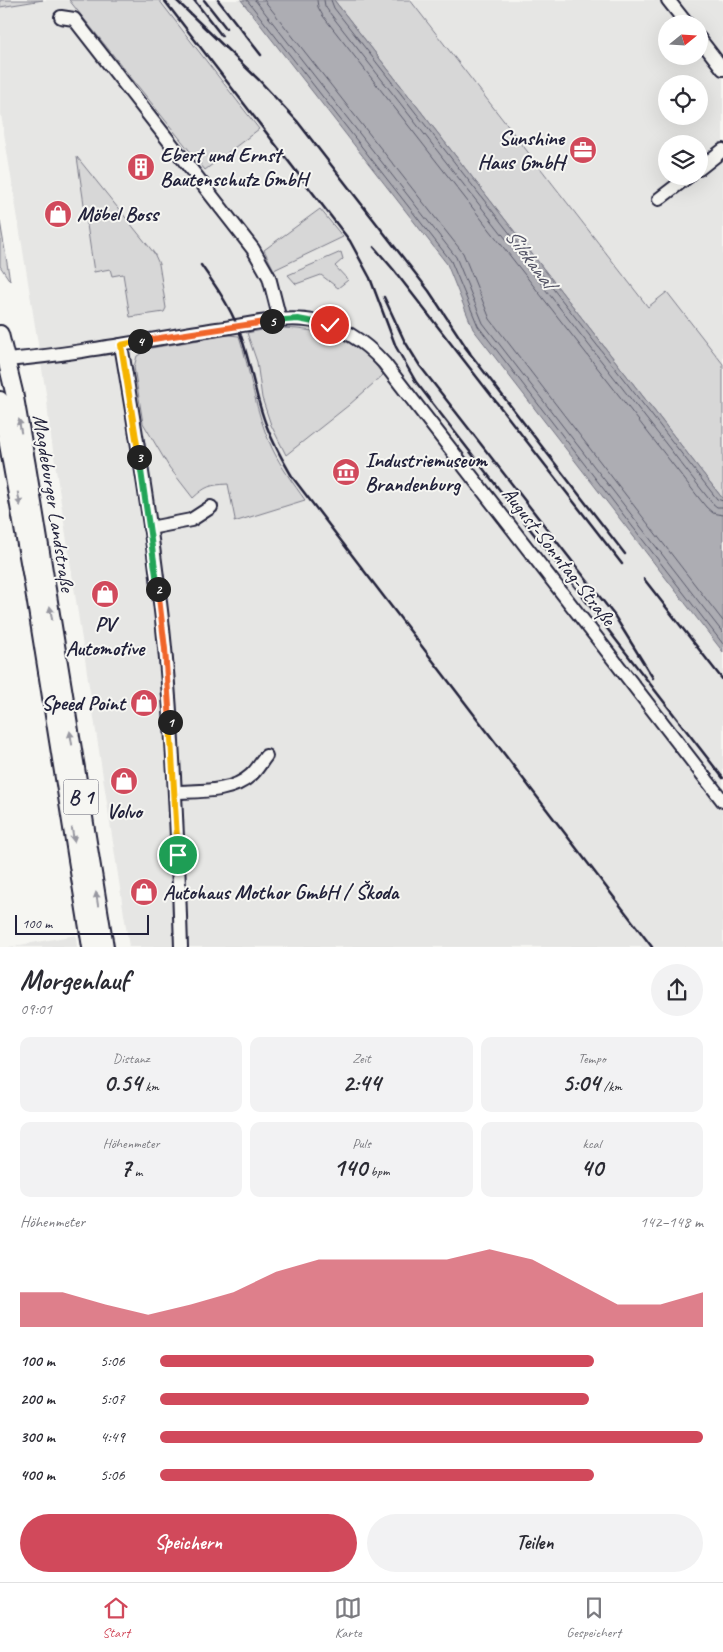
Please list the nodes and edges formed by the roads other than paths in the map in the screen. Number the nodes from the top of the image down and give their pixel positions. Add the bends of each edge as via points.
1 (668, 0) edge
2 (680, 15) edge
3 (61, 18) dead end
4 (708, 49) edge
5 (723, 68) edge
6 (723, 150) edge
7 (708, 162) edge
8 (677, 185) edge
9 (659, 199) dead end
10 (280, 320) junction
11 (0, 334) edge
12 (121, 345) junction
13 (3, 360) edge
14 (0, 400) edge
15 (211, 507) dead end
16 (150, 528) junction
17 (266, 756) dead end
18 (175, 792) junction
19 (723, 801) edge
20 (91, 947) edge
21 (105, 947) edge
22 (181, 947) edge

1 - 2 street
3 - 10 street via 74,19 253,249 269,277
4 - 5 street
6 - 7 street
8 - 9 street
10 - 12 street, August-Sonntag-Straße
10 - 19 street, August-Sonntag-Straße via 314,321 341,329 364,343 384,363
11 - 13 main road, Magdeburger Landstraße / B 1
12 - 13 street, August-Sonntag-Straße
12 - 16 street
21 -> 13 main road, Magdeburger Landstraße / B 1 via 29,476 14,392
14 -> 20 main road, Magdeburger Landstraße / B 1 via 35,595
15 - 16 street via 192,520
16 - 18 street via 165,649
17 - 18 street via 251,776 234,785 212,791
18 - 22 street

